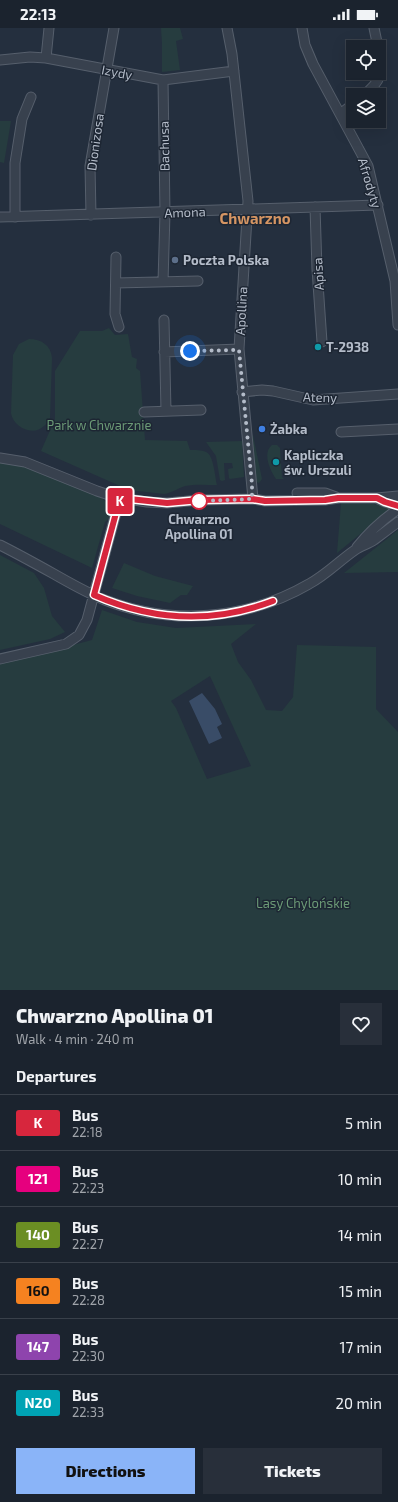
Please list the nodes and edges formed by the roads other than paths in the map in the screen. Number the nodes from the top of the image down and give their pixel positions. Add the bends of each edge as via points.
1 (49, 28) edge
2 (114, 28) edge
3 (228, 28) edge
4 (302, 28) edge
5 (374, 28) edge
6 (377, 40) edge
7 (46, 58) junction
8 (0, 60) edge
9 (107, 70) junction
10 (234, 71) junction
11 (163, 80) junction
12 (378, 80) edge
13 (372, 88) edge
14 (31, 98) dead end
15 (346, 109) edge
16 (340, 114) junction
17 (378, 205) junction
18 (315, 207) junction
19 (248, 210) junction
20 (165, 212) junction
21 (91, 215) junction
22 (0, 217) edge
23 (15, 217) junction
24 (116, 257) dead end
25 (198, 281) dead end
26 (163, 282) junction
27 (116, 283) junction
28 (164, 320) dead end
29 (398, 325) edge
30 (119, 326) dead end
31 (322, 342) dead end
32 (239, 350) junction
33 (164, 352) junction
34 (242, 392) junction
35 (398, 394) edge
36 (201, 410) dead end
37 (166, 411) junction
38 (144, 412) dead end
39 (398, 429) edge
40 (341, 432) dead end
41 (0, 458) edge
42 (398, 496) edge
43 (120, 498) junction
44 (377, 498) junction
45 (252, 499) junction
46 (398, 506) edge
47 (398, 509) edge
48 (398, 522) edge
49 (0, 545) edge
50 (355, 550) junction
51 (94, 595) junction
52 (0, 659) edge

1 - 7 street
2 - 9 street, Dionizosa
3 - 10 street, Apollina
4 - 16 street, Afrodyty via 312,64
5 - 6 street
7 - 8 street, Izydy
7 - 9 street, Izydy
9 - 11 street, Izydy
9 - 21 street, Dionizosa via 90,166
10 - 11 street, Izydy
10 - 19 street, Apollina
11 - 20 street, Bachusa
12 - 13 street
14 - 23 street via 22,119 15,163
15 - 16 street
16 - 17 street, Afrodyty via 368,166
17 - 18 street, Amona
17 - 29 street, Afrodyty via 395,281
18 - 19 street, Amona
18 - 31 street, Apisa
19 - 20 street, Amona
19 - 32 street, Apollina
20 - 21 street, Amona
20 - 26 street, Bachusa
21 - 23 street, Amona
22 - 23 street, Amona
24 - 27 street
25 - 26 street
26 - 27 street
27 - 30 street via 115,314
28 - 33 street
32 - 33 street
32 - 34 street, Apollina
33 - 37 street
34 - 35 street, Ateny via 273,391 314,400
34 - 45 street, Apollina
36 - 37 street
37 - 38 street
39 - 40 street
41 - 43 street via 25,462
42 - 44 street
43 - 45 street via 167,503
43 - 51 street
44 - 45 street via 265,501
44 - 46 street
47 - 50 street via 367,534
48 - 50 street
49 - 51 street
50 - 51 street via 308,585 265,604 234,612 200,616 158,615 125,608
51 - 52 street via 84,627 72,641

